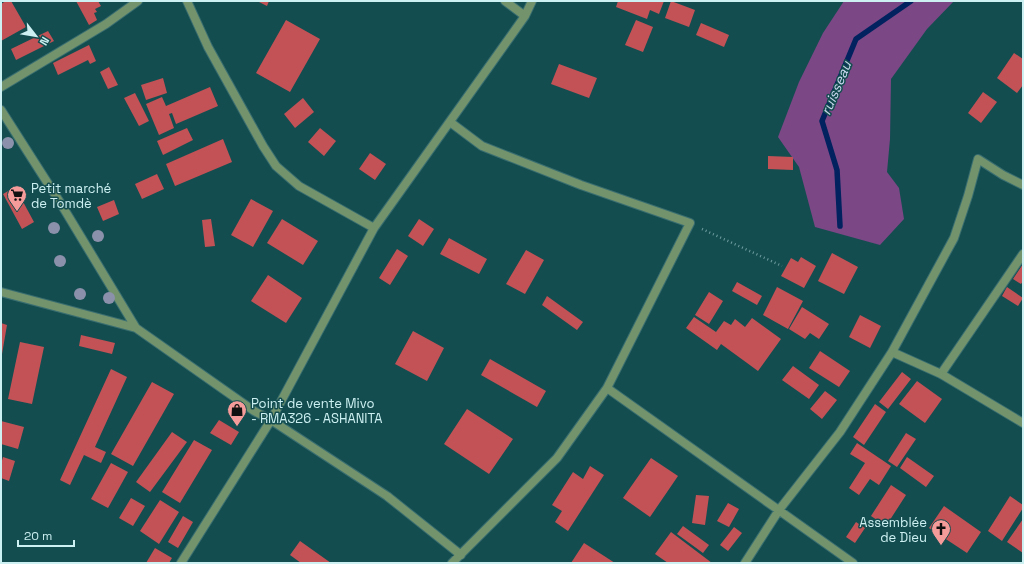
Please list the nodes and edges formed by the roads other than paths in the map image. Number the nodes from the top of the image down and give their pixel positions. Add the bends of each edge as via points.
1 (138, 1) edge
2 (188, 1) edge
3 (505, 1) edge
4 (532, 1) edge
5 (525, 16) junction
6 (1, 87) edge
7 (1, 110) edge
8 (450, 122) junction
9 (1023, 185) edge
10 (374, 228) junction
11 (1023, 254) edge
12 (1, 292) edge
13 (136, 328) junction
14 (892, 352) junction
15 (941, 374) junction
16 (607, 388) junction
17 (271, 420) junction
18 (1023, 423) edge
19 (780, 510) junction
20 (461, 555) junction
21 (182, 563) edge
22 (452, 563) edge
23 (745, 563) edge
24 (853, 563) edge

1 - 6 street via 106,24
2 - 10 street via 208,47 276,166 299,186
3 - 5 street
4 - 5 street
5 - 8 street
7 - 13 street
8 - 10 street
8 - 16 street via 482,146 581,185 690,223
9 - 14 street via 978,159 954,238
10 - 17 street
11 - 15 street
12 - 13 street
13 - 17 street via 254,411
14 - 15 street
14 - 19 street via 840,432
15 - 18 street
16 - 19 street
16 - 20 street via 557,458
17 - 20 street via 387,496
17 - 21 street
19 - 23 street
19 - 24 street
20 - 22 street

